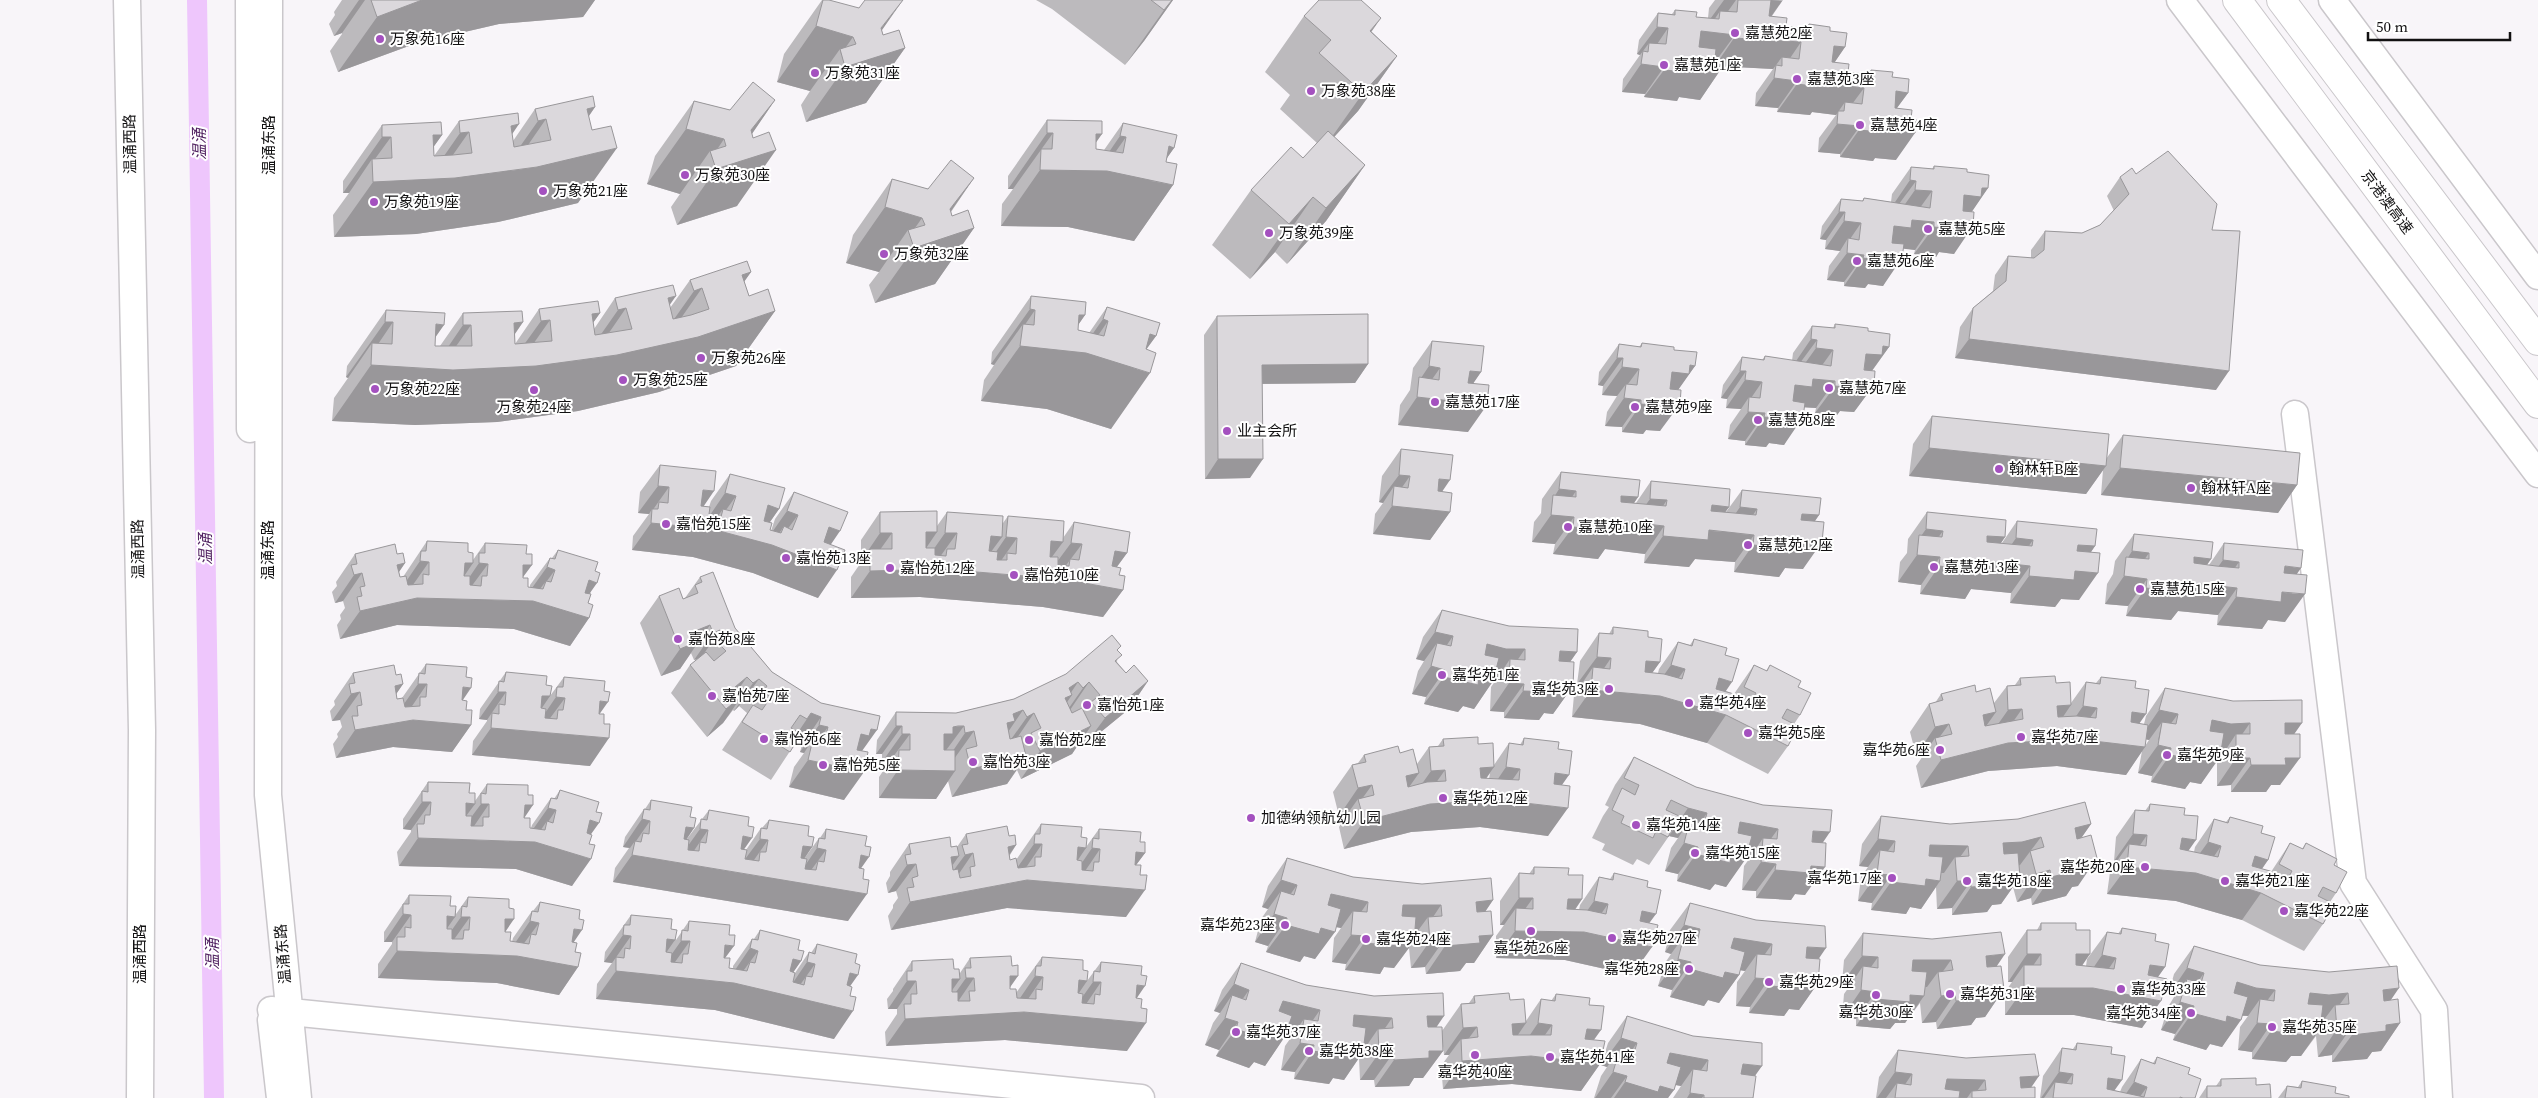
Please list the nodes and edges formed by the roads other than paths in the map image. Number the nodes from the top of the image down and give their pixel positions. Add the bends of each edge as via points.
1 (127, 0) edge
2 (249, 0) edge
3 (269, 0) edge
4 (2180, 0) edge
5 (2237, 0) edge
6 (2281, 0) edge
7 (2332, 0) edge
8 (2538, 276) edge
9 (2538, 341) edge
10 (2538, 404) edge
11 (2294, 414) dead end
12 (2538, 474) edge
13 (280, 1010) junction
14 (140, 1098) edge
15 (280, 1098) edge
16 (298, 1098) edge
17 (1141, 1098) edge
18 (2439, 1098) edge

1 - 14 street, 温涌西路 via 142,730
2 - 13 street, 温涌东路 via 251,790
3 - 13 street, 温涌东路 via 268,795
4 - 12 street
5 - 10 highway, 京港澳高速
6 - 9 highway
7 - 8 street
11 - 18 street via 2353,883 2434,1010
13 - 15 street, 温涌东路
13 - 16 street, 温涌东路
13 - 17 street

